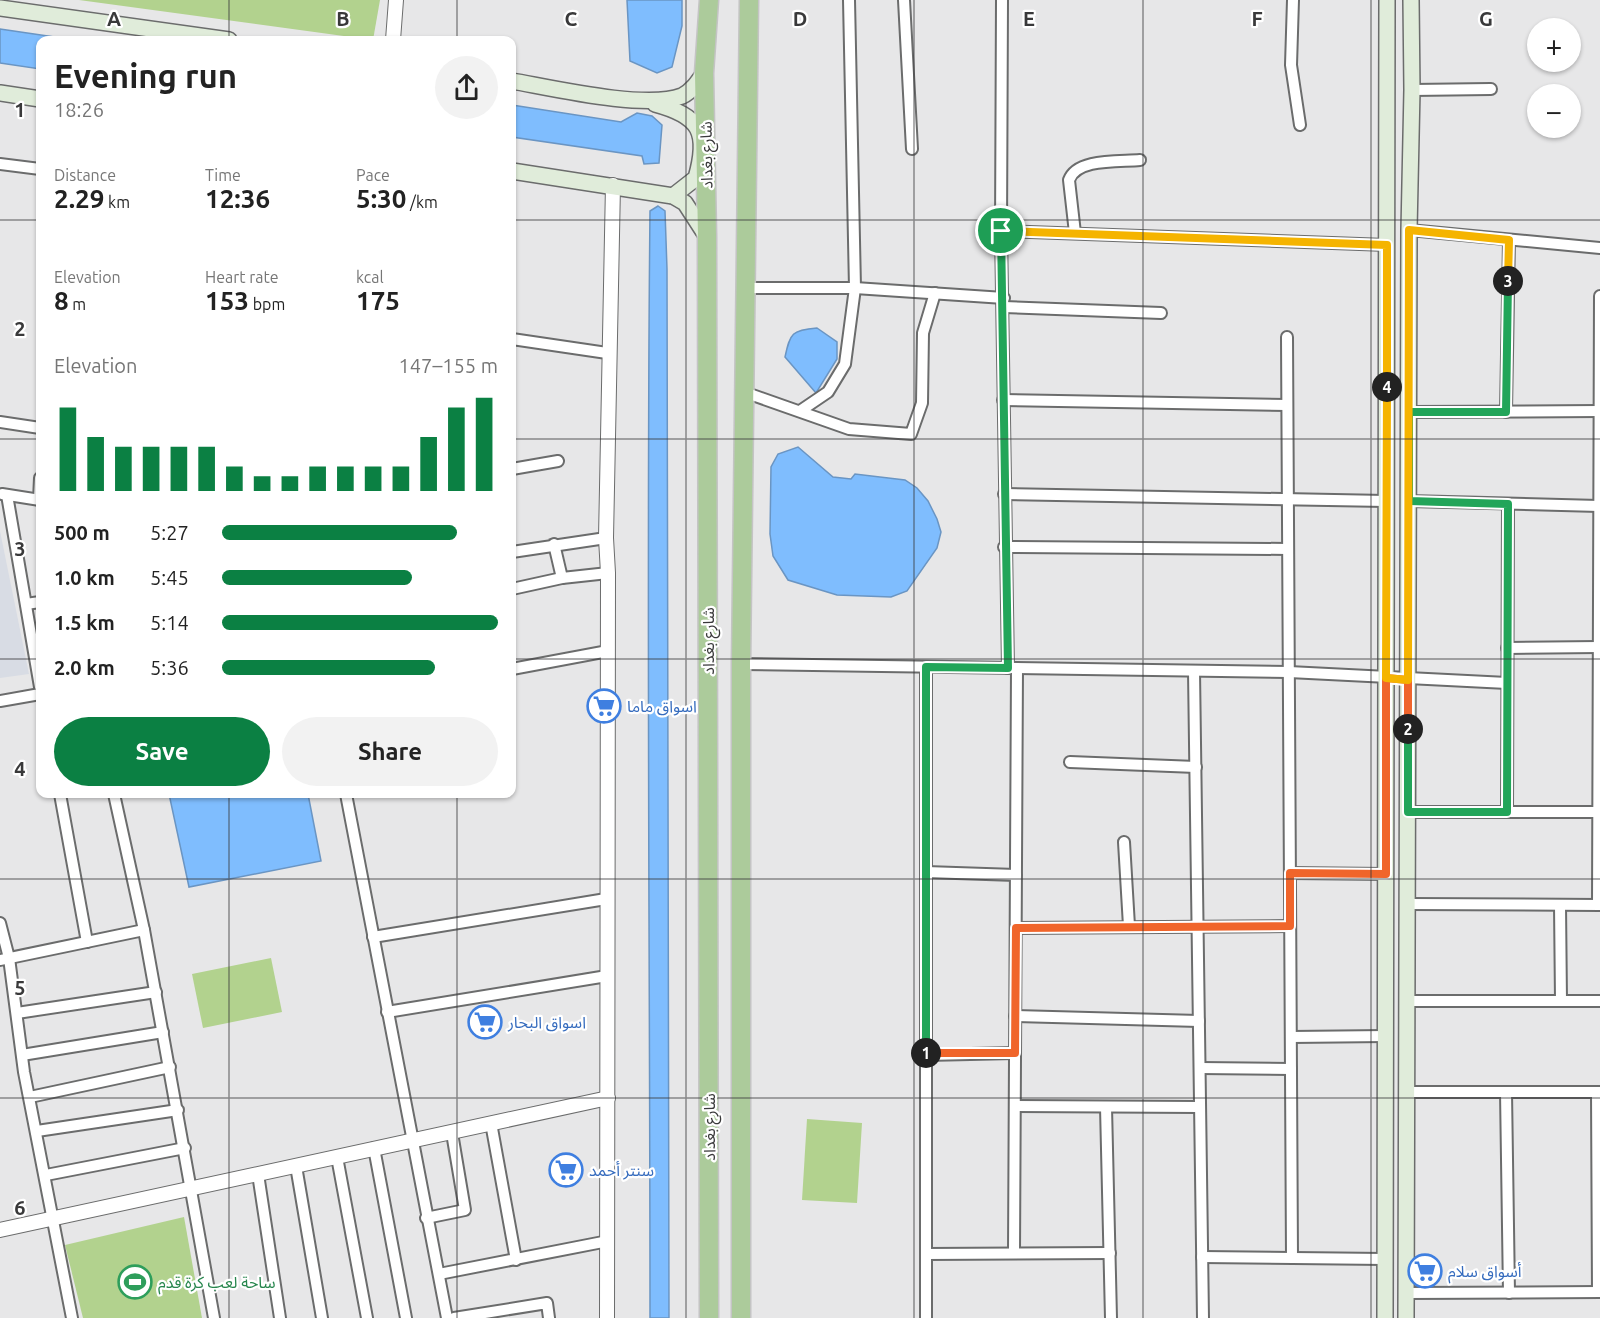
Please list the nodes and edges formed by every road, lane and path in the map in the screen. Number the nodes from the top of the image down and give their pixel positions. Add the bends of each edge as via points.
1 (396, 0) edge
2 (709, 0) edge
3 (749, 0) edge
4 (849, 0) edge
5 (904, 0) edge
6 (1002, 0) edge
7 (1293, 0) edge
8 (1387, 0) edge
9 (1411, 0) edge
10 (0, 8) edge
11 (200, 36) edge
12 (393, 36) edge
13 (704, 73) junction
14 (516, 82) edge
15 (1491, 89) dead end
16 (1412, 90) junction
17 (0, 93) edge
18 (36, 98) edge
19 (650, 102) junction
20 (1300, 124) dead end
21 (912, 149) dead end
22 (1140, 160) dead end
23 (0, 164) edge
24 (36, 169) edge
25 (516, 172) edge
26 (613, 185) junction
27 (673, 196) junction
28 (1409, 230) junction
29 (1001, 231) junction
30 (1075, 233) junction
31 (707, 237) junction
32 (1509, 240) junction
33 (1387, 245) junction
34 (1600, 248) edge
35 (745, 288) junction
36 (855, 288) junction
37 (935, 293) junction
38 (1600, 296) edge
39 (1004, 302) junction
40 (1161, 313) dead end
41 (1287, 337) dead end
42 (516, 340) edge
43 (607, 353) junction
44 (1600, 365) edge
45 (744, 392) junction
46 (1003, 400) junction
47 (1287, 405) junction
48 (800, 411) junction
49 (1600, 411) edge
50 (1409, 412) junction
51 (1506, 412) junction
52 (0, 422) edge
53 (36, 427) edge
54 (1600, 455) edge
55 (558, 461) dead end
56 (516, 468) edge
57 (3, 494) edge
58 (1004, 494) junction
59 (36, 499) edge
60 (1287, 499) junction
61 (1386, 501) junction
62 (1409, 501) junction
63 (1508, 504) junction
64 (1599, 506) edge
65 (606, 538) junction
66 (554, 544) junction
67 (1004, 547) junction
68 (1288, 549) junction
69 (516, 551) edge
70 (608, 573) junction
71 (562, 578) junction
72 (516, 588) edge
73 (36, 603) edge
74 (26, 604) junction
75 (36, 639) edge
76 (1599, 647) edge
77 (1507, 648) junction
78 (608, 651) junction
79 (741, 664) junction
80 (926, 667) junction
81 (516, 668) edge
82 (1013, 668) junction
83 (1194, 671) junction
84 (1288, 672) junction
85 (1386, 678) junction
86 (1408, 680) junction
87 (1507, 683) junction
88 (36, 695) edge
89 (0, 701) edge
90 (1599, 716) edge
91 (1070, 762) dead end
92 (1196, 767) junction
93 (61, 798) edge
94 (115, 798) edge
95 (347, 798) edge
96 (1408, 812) junction
97 (1507, 812) junction
98 (1599, 812) edge
99 (1124, 842) dead end
100 (926, 872) junction
101 (1290, 873) junction
102 (1386, 874) junction
103 (1016, 875) junction
104 (606, 899) junction
105 (1408, 904) junction
106 (1560, 905) junction
107 (1599, 905) edge
108 (0, 922) edge
109 (1129, 926) junction
110 (1198, 926) junction
111 (1290, 926) junction
112 (1016, 928) junction
113 (144, 930) junction
114 (373, 937) junction
115 (87, 942) junction
116 (4, 959) edge
117 (607, 976) junction
118 (156, 992) junction
119 (1407, 1001) junction
120 (1561, 1001) junction
121 (1600, 1001) edge
122 (387, 1012) junction
123 (16, 1013) junction
124 (1015, 1016) junction
125 (1199, 1021) junction
126 (163, 1032) junction
127 (1291, 1036) junction
128 (1386, 1036) junction
129 (1015, 1053) junction
130 (22, 1055) junction
131 (926, 1055) junction
132 (170, 1067) junction
133 (1200, 1068) junction
134 (1291, 1069) junction
135 (1407, 1092) junction
136 (1506, 1092) junction
137 (1598, 1092) edge
138 (30, 1098) junction
139 (608, 1098) junction
140 (1015, 1106) junction
141 (1107, 1107) junction
142 (1200, 1107) junction
143 (178, 1110) junction
144 (491, 1124) junction
145 (37, 1131) junction
146 (452, 1133) junction
147 (412, 1140) junction
148 (185, 1148) junction
149 (374, 1149) junction
150 (337, 1157) junction
151 (296, 1166) junction
152 (258, 1174) junction
153 (46, 1175) junction
154 (192, 1188) junction
155 (53, 1218) junction
156 (426, 1218) junction
157 (0, 1230) edge
158 (608, 1241) junction
159 (1014, 1253) junction
160 (1110, 1253) junction
161 (926, 1254) junction
162 (1202, 1257) junction
163 (1292, 1258) junction
164 (516, 1260) junction
165 (1385, 1260) junction
166 (439, 1274) junction
167 (1599, 1292) edge
168 (1406, 1293) junction
169 (1509, 1293) junction
170 (72, 1318) edge
171 (214, 1318) edge
172 (280, 1318) edge
173 (322, 1318) edge
174 (367, 1318) edge
175 (406, 1318) edge
176 (447, 1318) edge
177 (454, 1318) edge
178 (549, 1318) edge
179 (607, 1318) edge
180 (709, 1318) edge
181 (741, 1318) edge
182 (926, 1318) edge
183 (1111, 1318) edge
184 (1203, 1318) edge
185 (1385, 1318) edge
186 (1406, 1318) edge

1 - 12 street
2 - 13 highway, شارع بغداد
3 - 35 highway, شارع بغداد
4 - 36 street
5 - 21 street
6 - 29 street
7 - 20 street via 1291,65
8 - 33 main road
9 - 16 main road
10 - 11 main road
13 - 19 main road via 692,90 682,96
13 - 31 highway, شارع بغداد
14 - 19 main road
15 - 16 street
16 - 28 main road
17 - 18 main road
19 - 27 main road via 680,111 697,127 701,144 696,178
22 - 30 street via 1082,166 1072,172 1069,180
23 - 24 street
25 - 26 main road
26 - 27 main road
26 - 43 street
27 - 31 main road via 685,203
28 - 32 street
28 - 50 main road
29 - 30 street
29 - 39 street
30 - 33 street
31 - 180 highway, شارع بغداد
32 - 34 street
32 - 51 street
33 - 61 main road
35 - 36 street
35 - 45 highway, شارع بغداد
36 - 37 street
36 - 48 street via 845,364 828,392
37 - 39 street
37 - 48 street via 923,333 922,403 911,434 849,429
38 - 44 street
39 - 40 street
39 - 46 street
41 - 47 street
42 - 43 street
43 - 65 street
44 - 49 street
45 - 48 street
45 - 79 highway, شارع بغداد
46 - 47 street
46 - 58 street
47 - 60 street
49 - 51 street
49 - 54 street
50 - 51 street
50 - 62 main road
52 - 53 street
54 - 64 street
55 - 56 street
57 - 59 street
57 - 74 street
58 - 60 street
58 - 67 street
60 - 61 street
60 - 68 street
61 - 85 main road
62 - 63 street
62 - 86 main road
63 - 64 street
63 - 77 street
64 - 76 street
65 - 66 street
65 - 70 street
66 - 69 street
66 - 71 street
67 - 68 street
67 - 82 street
68 - 84 street
70 - 71 street
70 - 78 street
71 - 72 street
73 - 74 street
74 - 75 street
76 - 77 street
76 - 90 street
77 - 87 street
78 - 81 street
78 - 104 street
79 - 80 street
79 - 181 highway, شارع بغداد
80 - 82 street
80 - 100 street
82 - 83 street
82 - 103 street
83 - 84 street
83 - 92 street
84 - 85 street
84 - 101 street
85 - 86 street
85 - 102 main road
86 - 87 street
86 - 96 main road
87 - 97 street
88 - 89 street
90 - 98 street
91 - 92 street
92 - 110 street
93 - 115 street
94 - 113 street
95 - 114 street
96 - 97 street
96 - 105 main road
97 - 98 street
98 - 107 street
99 - 109 street
100 - 103 street
100 - 131 street
101 - 102 street
101 - 111 street
102 - 128 main road
103 - 112 street
104 - 114 street
104 - 117 street
105 - 106 street
105 - 119 main road
106 - 107 street
106 - 120 street
108 - 116 street
109 - 110 street
109 - 112 street
110 - 111 street
110 - 125 street
111 - 127 street
112 - 124 street
113 - 115 street
113 - 118 street
114 - 122 street
115 - 116 street
116 - 123 street
117 - 122 street
117 - 139 street
118 - 123 street
118 - 126 street
119 - 120 street
119 - 135 main road
120 - 121 street
122 - 147 street
123 - 130 street
124 - 125 street
124 - 129 street
125 - 133 street
126 - 130 street
126 - 132 street
127 - 128 street
127 - 134 street
128 - 165 main road
129 - 131 street
129 - 140 street
130 - 138 street
131 - 161 street
132 - 138 street
132 - 143 street
133 - 134 street
133 - 142 street
134 - 163 street
135 - 136 street
135 - 168 main road
136 - 137 street
136 - 169 street
137 - 167 street
138 - 145 street
139 - 144 street
139 - 158 street
140 - 141 street
140 - 159 street
141 - 142 street
141 - 160 street
142 - 162 street
143 - 145 street
143 - 148 street
144 - 146 street
144 - 164 street
145 - 153 street
146 - 147 street
146 - 156 street via 465,1210
147 - 149 street
147 - 156 street
148 - 153 street
148 - 154 street
149 - 150 street
149 - 175 street
150 - 151 street
150 - 174 street
151 - 152 street
151 - 173 street
152 - 154 street
152 - 172 street
153 - 155 street
154 - 155 street
154 - 171 street
155 - 157 street
155 - 170 street
156 - 166 street
158 - 164 street
158 - 179 street
159 - 160 street
159 - 161 street
160 - 183 street
161 - 182 street
162 - 163 street
162 - 184 street
163 - 165 street
164 - 166 street
165 - 185 main road
166 - 176 street
167 - 169 street
168 - 169 street
168 - 186 main road
177 - 178 street via 547,1303

